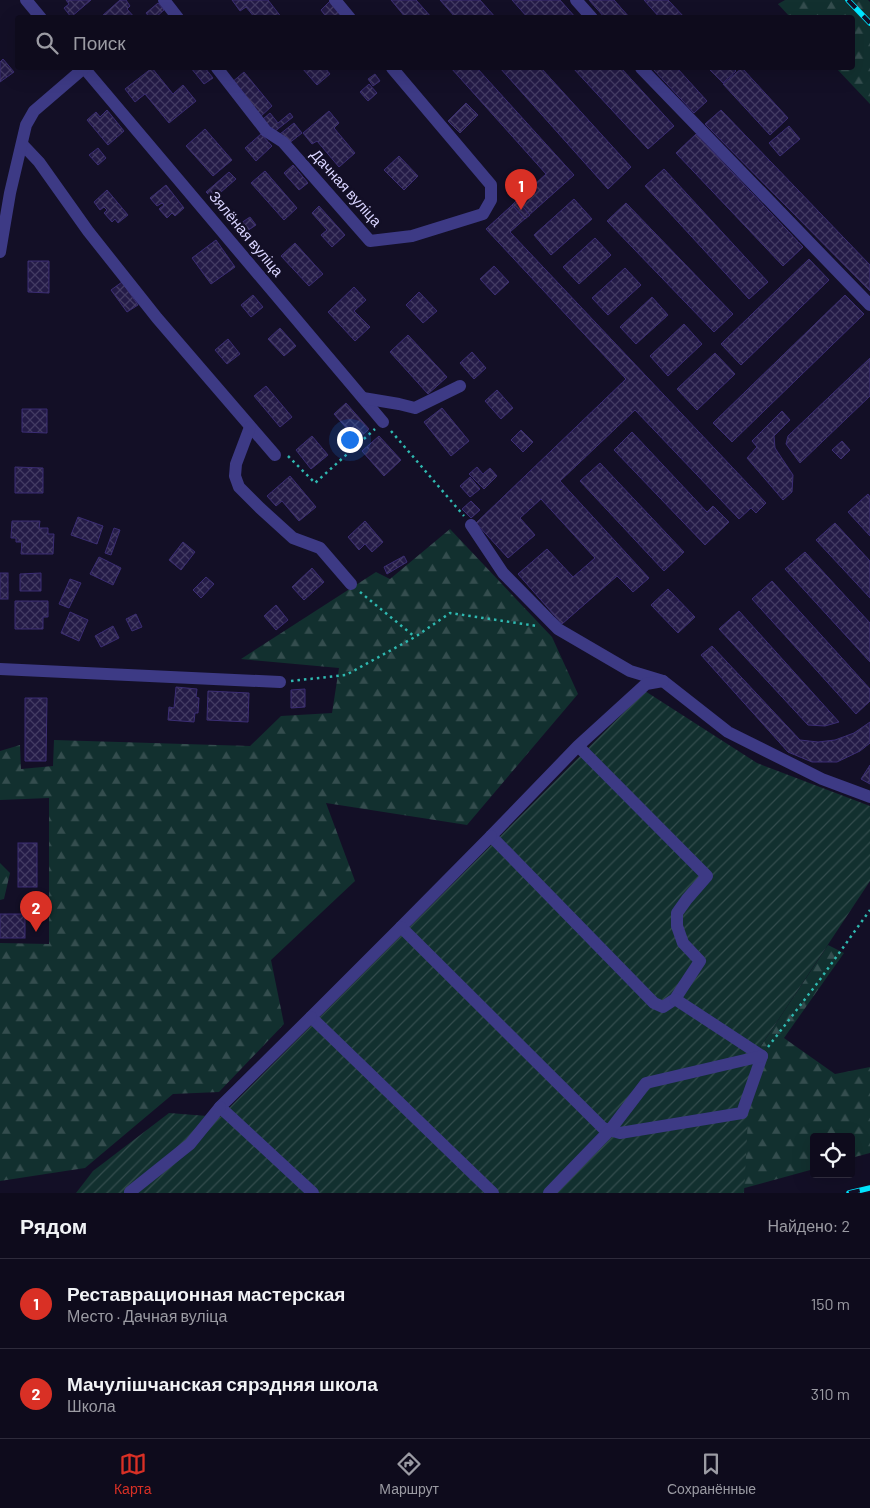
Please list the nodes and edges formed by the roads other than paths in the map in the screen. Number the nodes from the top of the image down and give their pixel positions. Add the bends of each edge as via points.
1 (26, 0) edge
2 (164, 0) edge
3 (335, 0) edge
4 (576, 0) edge
5 (38, 15) edge
6 (176, 15) edge
7 (348, 15) edge
8 (589, 15) edge
9 (82, 70) edge
10 (86, 70) edge
11 (219, 70) edge
12 (394, 70) edge
13 (643, 70) edge
14 (22, 144) junction
15 (0, 252) edge
16 (870, 306) edge
17 (460, 386) dead end
18 (362, 398) junction
19 (382, 422) road end
20 (250, 427) junction
21 (275, 455) road end
22 (471, 525) road end
23 (350, 584) road end
24 (0, 669) edge
25 (663, 681) junction
26 (280, 682) road end
27 (578, 746) junction
28 (870, 796) edge
29 (491, 836) junction
30 (400, 926) junction
31 (675, 999) junction
32 (311, 1017) junction
33 (762, 1056) junction
34 (220, 1107) junction
35 (610, 1130) junction
36 (130, 1193) edge
37 (313, 1193) edge
38 (493, 1193) edge
39 (549, 1193) edge

1 - 5 street
2 - 6 street
3 - 7 street
4 - 8 street
9 - 14 street via 34,111 26,125
10 - 18 street, Зялёная вуліца
11 - 12 street, Дачная вуліца via 266,131 283,142 370,241 412,236 483,214 491,200 491,185
13 - 16 street
14 - 15 street
14 - 20 street via 40,162 88,231 157,318
17 - 18 street via 415,408
18 - 19 street, Зялёная вуліца
20 - 21 street
20 - 23 street via 236,464 235,476 240,487 294,538 320,548
22 - 25 street via 503,573 558,629 630,671
24 - 26 street
25 - 27 street via 646,684
25 - 28 street via 728,732 822,779
27 - 29 street
27 - 31 street via 707,876 677,913 676,926 683,943 700,961
29 - 30 street
29 - 31 street via 654,1003 663,1008
30 - 32 street
30 - 35 street via 603,1128
31 - 33 street
32 - 34 street
32 - 38 street
33 - 35 street via 646,1082
33 - 35 street via 742,1113 620,1132
34 - 36 street via 190,1144
34 - 37 street
35 - 39 street

